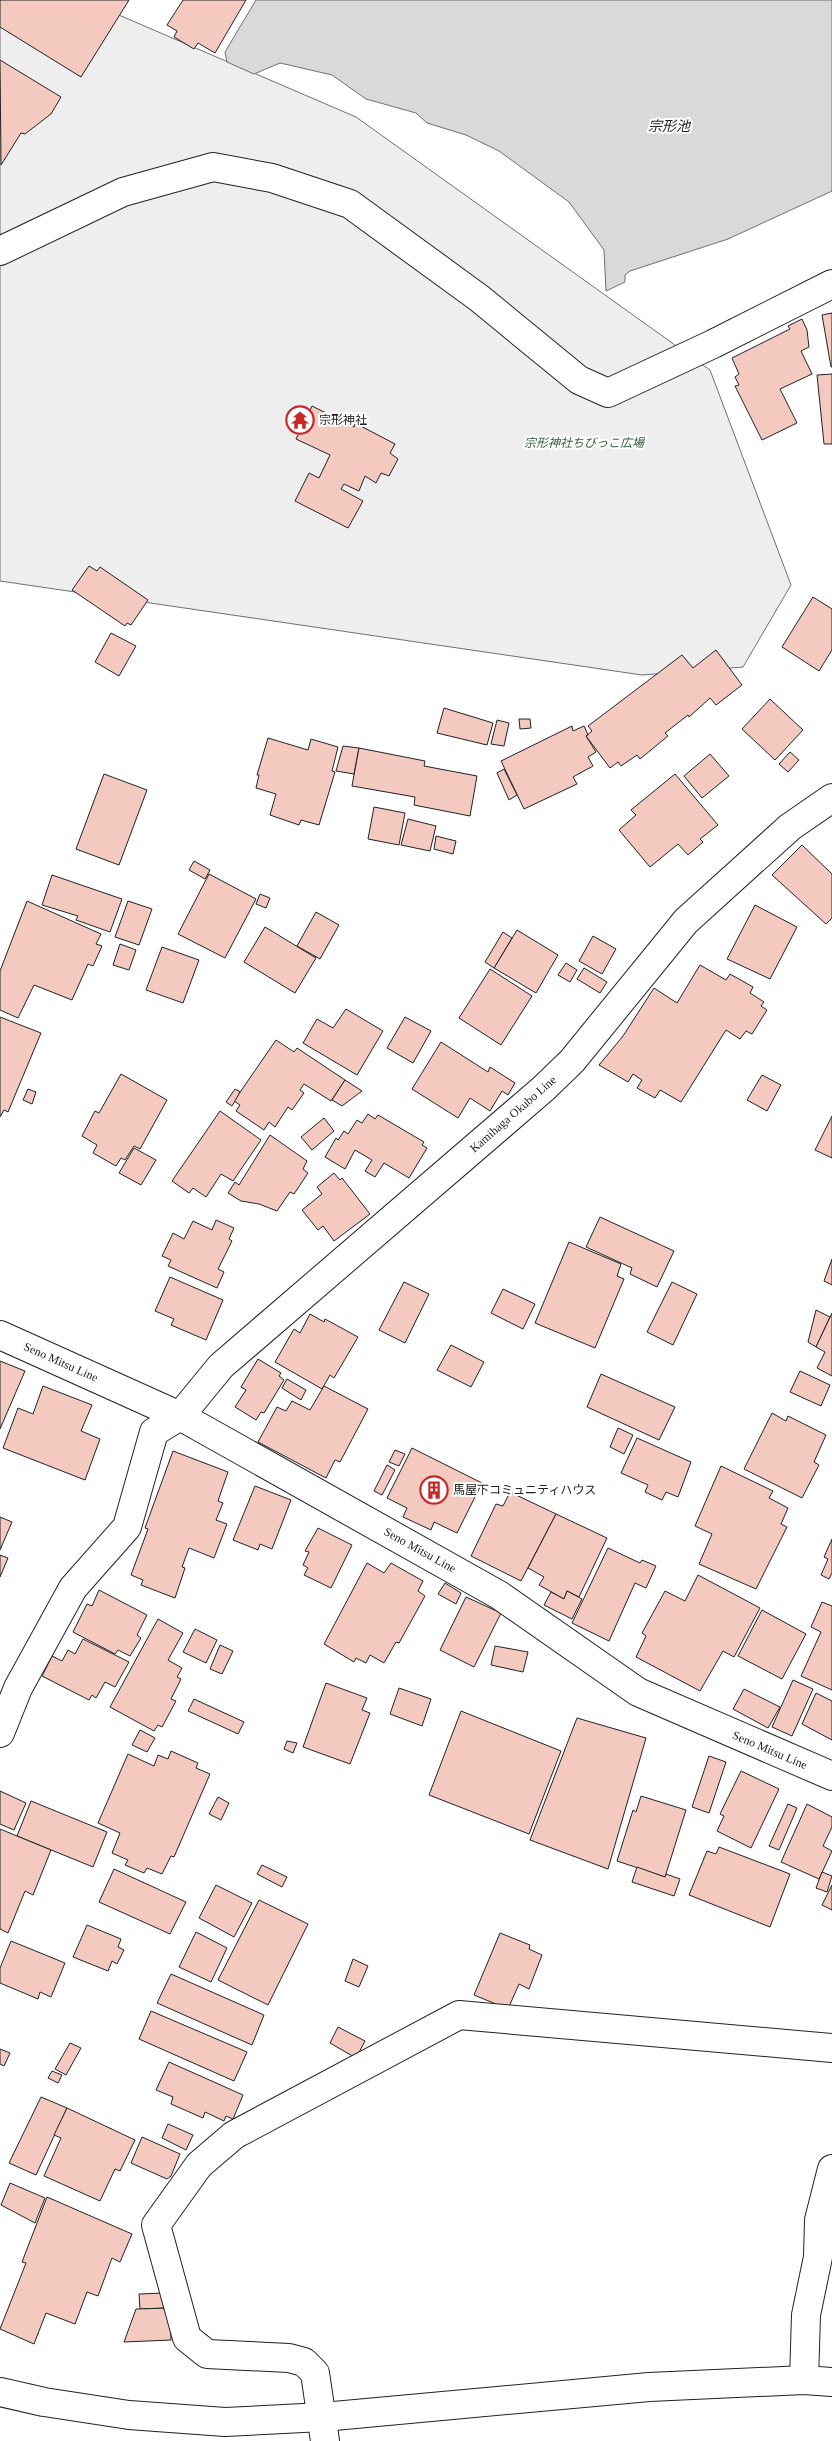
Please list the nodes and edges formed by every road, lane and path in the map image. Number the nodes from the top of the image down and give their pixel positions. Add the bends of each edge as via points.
1 (0, 251) edge
2 (832, 284) edge
3 (832, 798) edge
4 (0, 1335) edge
5 (180, 1416) junction
6 (0, 1733) edge
7 (832, 1776) edge
8 (832, 2048) edge
9 (832, 2168) edge
10 (825, 2260) edge
11 (804, 2380) junction
12 (832, 2382) edge
13 (0, 2392) edge
14 (324, 2429) edge

1 - 2 street via 123,192 213,167 272,178 350,204 479,298 579,380 608,393
3 - 5 street, Kamihaga Okubo Line via 790,827 686,921 572,1061 221,1366
4 - 5 street, Seno Mitsu Line
5 - 6 street, Kamihaga Okubo Line via 154,1432 127,1527 73,1588 18,1688
5 - 7 street, Seno Mitsu Line via 499,1595 638,1692
8 - 14 street via 459,2015 234,2135 199,2165 156,2225 187,2338 207,2354 289,2358 304,2362 315,2373
9 - 10 street via 819,2220
10 - 11 street via 806,2315
11 - 12 street
11 - 14 street via 649,2387
13 - 14 street via 139,2416

